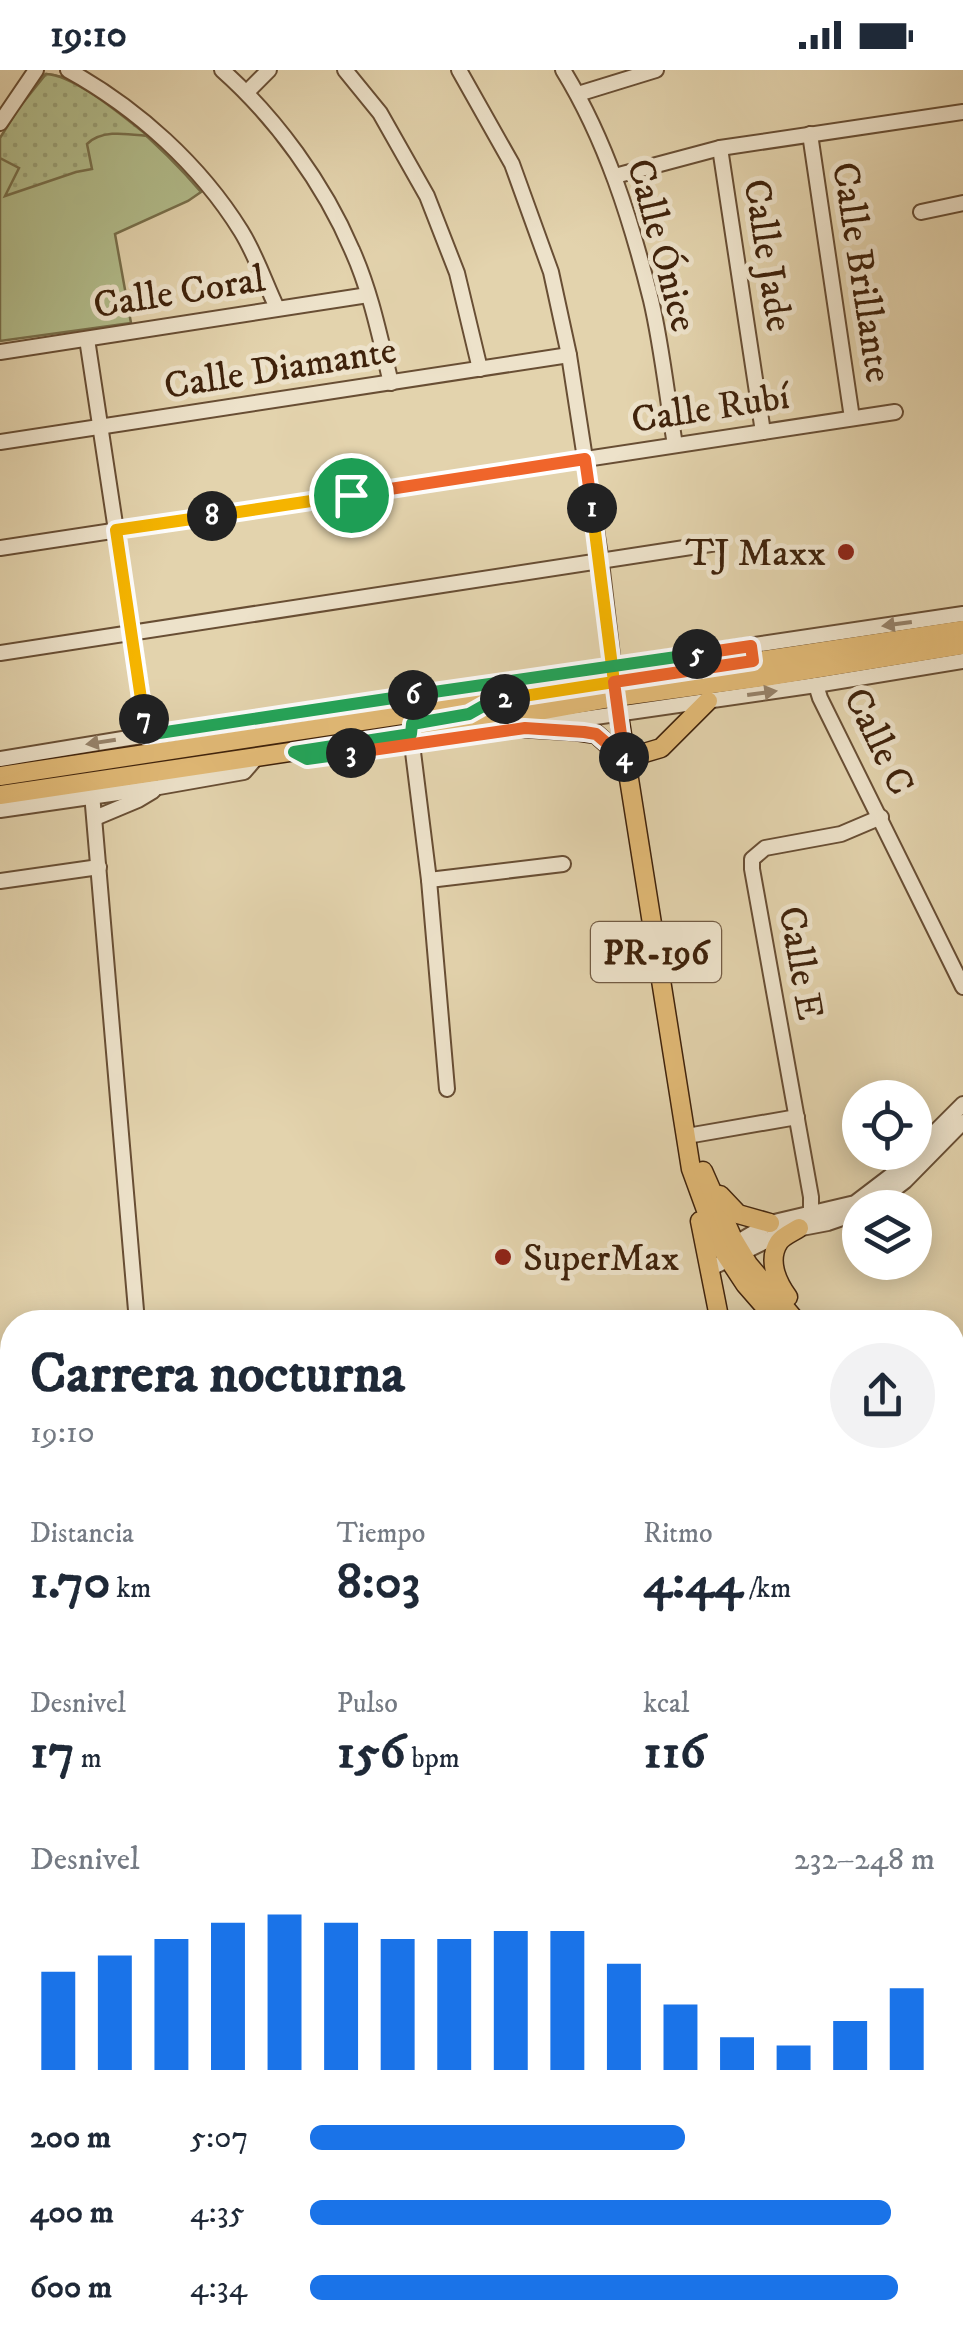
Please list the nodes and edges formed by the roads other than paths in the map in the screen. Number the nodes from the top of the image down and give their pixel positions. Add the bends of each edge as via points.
1 (36, 70) edge
2 (68, 70) edge
3 (222, 70) edge
4 (269, 70) edge
5 (345, 70) edge
6 (459, 70) edge
7 (563, 70) edge
8 (656, 70) edge
9 (247, 92) junction
10 (578, 94) junction
11 (963, 112) edge
12 (0, 123) edge
13 (810, 134) junction
14 (720, 148) junction
15 (615, 176) junction
16 (963, 203) edge
17 (921, 212) dead end
18 (368, 295) junction
19 (277, 308) junction
20 (87, 339) junction
21 (0, 352) edge
22 (569, 355) junction
23 (480, 369) junction
24 (392, 383) junction
25 (896, 412) dead end
26 (852, 418) junction
27 (101, 427) junction
28 (764, 432) junction
29 (0, 442) edge
30 (675, 445) junction
31 (585, 459) junction
32 (116, 530) junction
33 (717, 543) dead end
34 (0, 548) edge
35 (601, 562) junction
36 (963, 614) edge
37 (963, 630) edge
38 (132, 633) junction
39 (0, 653) edge
40 (752, 654) junction
41 (962, 656) edge
42 (816, 685) junction
43 (615, 690) junction
44 (492, 701) junction
45 (708, 701) junction
46 (525, 728) junction
47 (146, 735) junction
48 (412, 740) junction
49 (174, 750) junction
50 (256, 758) junction
51 (624, 758) junction
52 (4, 770) edge
53 (159, 787) junction
54 (92, 790) junction
55 (0, 795) edge
56 (0, 810) edge
57 (881, 817) junction
58 (95, 818) junction
59 (562, 864) dead end
60 (99, 867) junction
61 (429, 880) junction
62 (0, 882) edge
63 (963, 987) edge
64 (447, 1088) dead end
65 (963, 1104) edge
66 (797, 1117) junction
67 (963, 1122) edge
68 (932, 1135) edge
69 (688, 1140) junction
70 (896, 1170) edge
71 (699, 1176) junction
72 (893, 1190) edge
73 (842, 1218) edge
74 (805, 1221) junction
75 (770, 1223) junction
76 (724, 1256) junction
77 (136, 1310) edge
78 (721, 1310) edge
79 (768, 1310) edge
80 (784, 1310) edge
81 (796, 1310) edge

1 - 12 street
2 - 19 street via 139,118 200,174 243,233
3 - 9 street
4 - 9 street
5 - 23 street via 380,113 427,196 457,273
6 - 22 street via 512,164 551,272
7 - 10 street, Calle Ónice
8 - 10 street
9 - 18 street via 310,172 352,248
10 - 15 street, Calle Ónice
11 - 13 street
13 - 14 street
13 - 26 street, Calle Brillante
14 - 15 street
14 - 28 street, Calle Jade
15 - 30 street, Calle Ónice via 651,303
16 - 17 street
18 - 19 street, Calle Coral
18 - 24 street
19 - 20 street, Calle Coral
20 - 21 street, Calle Coral
20 - 27 street
22 - 23 street, Calle Diamante
22 - 31 street
23 - 24 street, Calle Diamante
24 - 27 street, Calle Diamante
25 - 26 street, Calle Rubí
26 - 28 street, Calle Rubí
27 - 29 street, Calle Diamante
27 - 32 street
28 - 30 street, Calle Rubí
30 - 31 street, Calle Rubí
31 - 32 street, Calle Rubí
31 - 35 street
32 - 34 street, Calle Rubí
32 - 38 street
33 - 35 street
35 - 38 street
35 - 43 street
36 -> 40 street
37 - 40 main road
38 - 39 street
38 - 47 street
40 - 43 main road
41 - 42 street
41 - 43 main road via 940,649 764,677
45 -> 42 street
42 - 57 street, Calle C
43 - 44 main road
43 - 45 street
43 - 46 street
43 - 47 street
43 - 48 main road
43 - 51 main road, PR-196
44 - 48 main road via 469,714 412,724
44 - 49 main road
45 - 51 main road via 661,748
46 - 48 street
46 - 51 main road via 596,734
47 -> 52 street
48 - 50 main road
48 - 61 street
49 - 52 main road
49 - 54 main road via 116,768
50 - 53 street via 244,772
50 - 54 main road
51 - 69 main road, PR-196
52 - 54 main road via 36,779 67,776
53 - 54 street
53 - 58 street
54 - 55 main road
54 - 56 street
54 - 58 street
57 - 63 street, Calle C
57 - 66 street, Calle E via 841,834 766,848 752,859
58 - 60 street
59 - 61 street
60 - 62 street
60 - 77 street
61 - 64 street
65 - 68 street
66 - 69 street
66 - 74 street, Calle E via 811,1198
67 - 72 street
69 - 71 main road, PR-196
70 - 74 street via 855,1202
71 - 75 main road via 738,1214
71 - 76 main road, PR-196
73 - 74 street
74 - 75 street
74 - 76 street
74 - 81 main road via 778,1243 774,1268
75 - 76 street
76 - 78 main road
76 - 79 main road, PR-196
76 - 80 main road, PR-196

